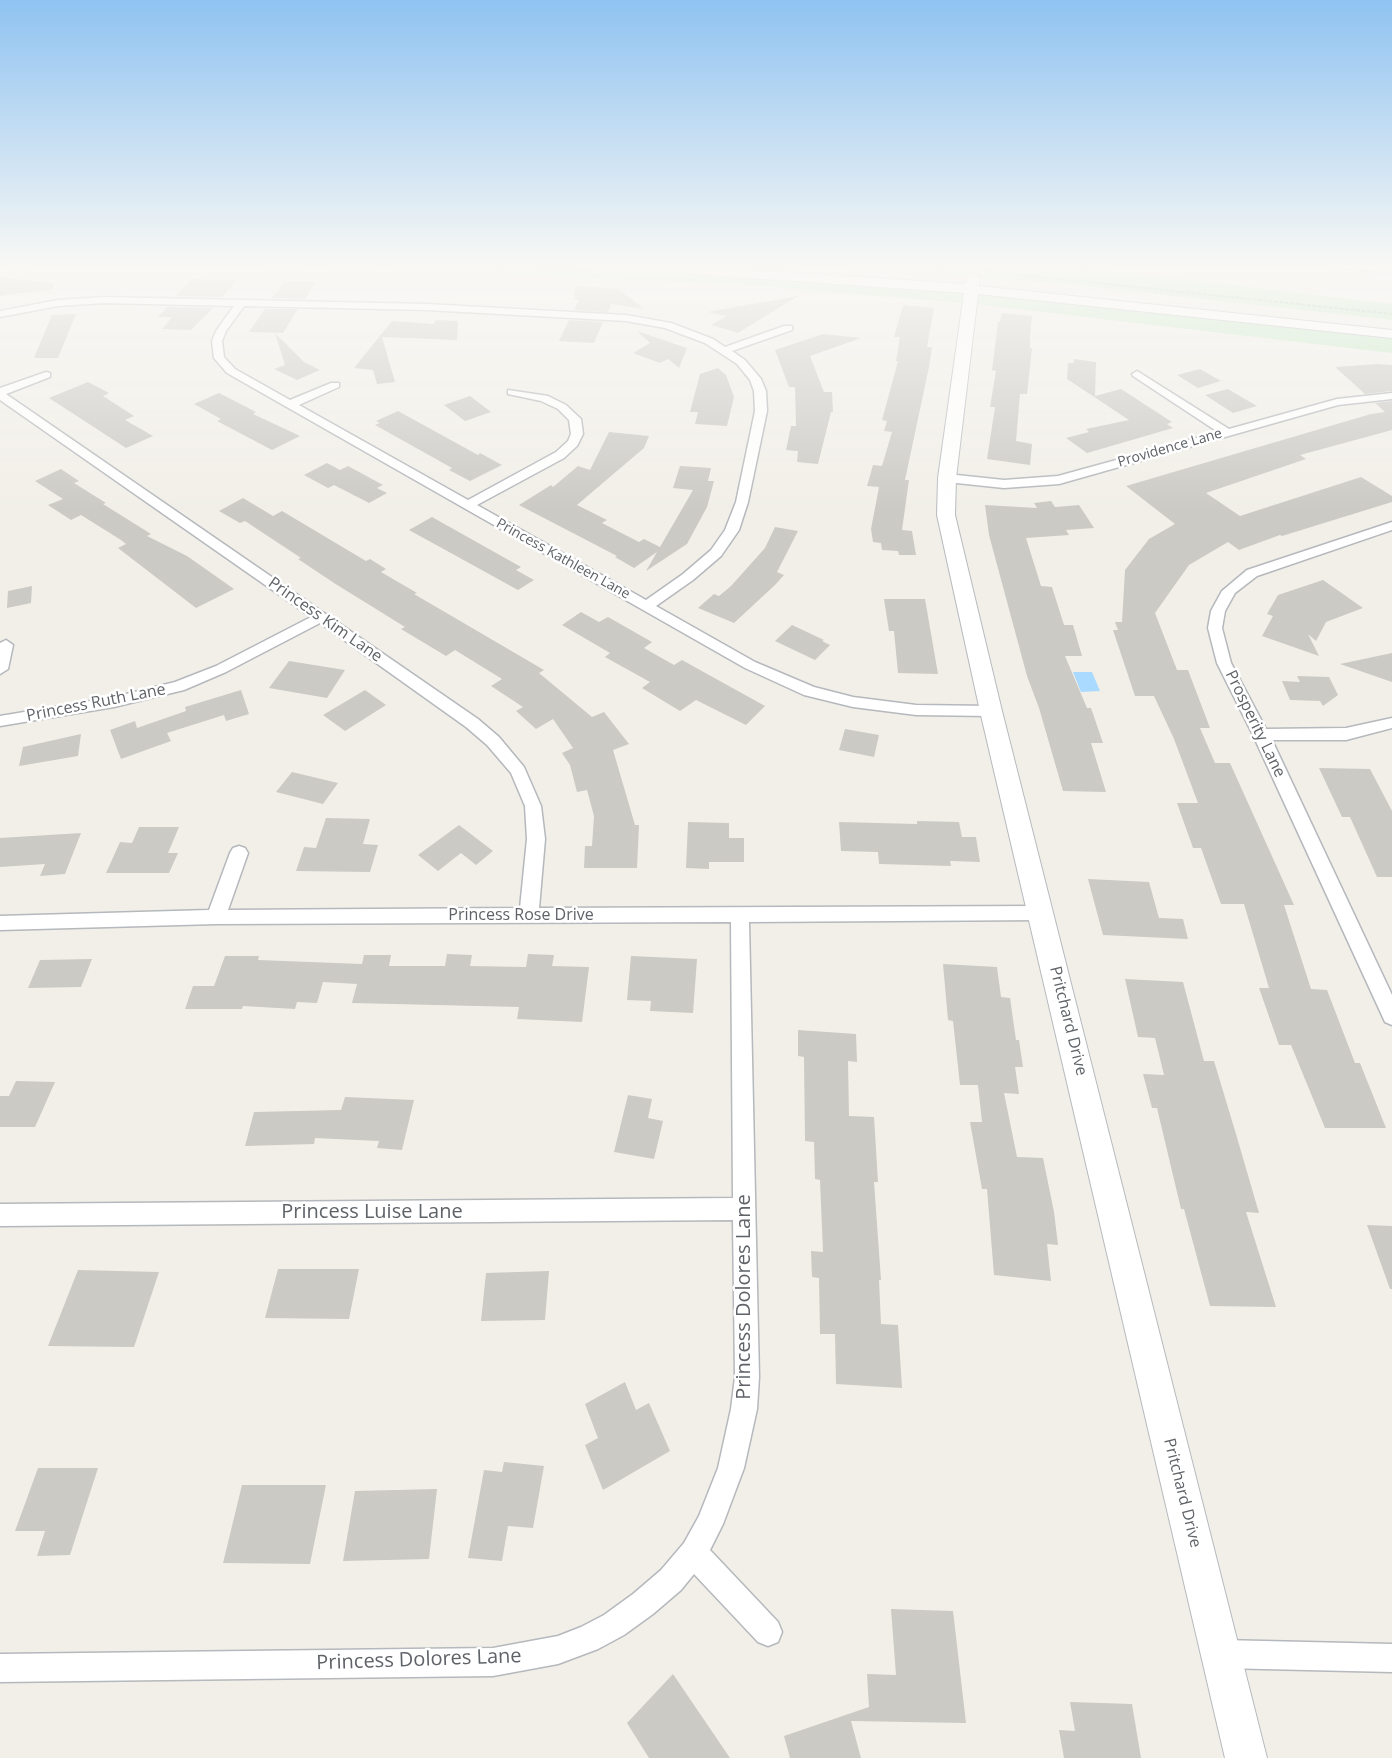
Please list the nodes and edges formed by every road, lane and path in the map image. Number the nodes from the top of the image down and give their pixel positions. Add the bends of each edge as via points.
1 (216, 346) edge
2 (717, 346) edge
3 (737, 346) edge
4 (963, 346) edge
5 (726, 350) junction
6 (1137, 374) dead end
7 (46, 375) dead end
8 (335, 384) dead end
9 (512, 392) dead end
10 (0, 394) edge
11 (1392, 396) edge
12 (290, 404) junction
13 (1226, 432) junction
14 (946, 478) junction
15 (468, 505) junction
16 (1392, 526) edge
17 (646, 606) junction
18 (321, 617) junction
19 (6, 645) dead end
20 (0, 669) edge
21 (991, 711) junction
22 (0, 721) edge
23 (1392, 723) edge
24 (1261, 735) junction
25 (239, 853) dead end
26 (1042, 913) junction
27 (740, 914) junction
28 (529, 915) junction
29 (216, 917) junction
30 (0, 923) edge
31 (1392, 1016) edge
32 (745, 1209) junction
33 (0, 1215) edge
34 (694, 1553) junction
35 (768, 1632) dead end
36 (1221, 1654) junction
37 (1392, 1658) edge
38 (0, 1668) edge
39 (1246, 1758) edge

1 - 12 street, Princess Kathleen Lane via 219,358 231,371
2 - 5 street
3 - 5 street
4 - 14 main road, Pritchard Drive
5 - 17 street via 751,373 761,398 739,512 727,539 710,560
6 - 13 street
7 - 10 street
8 - 12 street
9 - 15 street via 544,398 562,407 575,419 575,439 560,455
10 - 18 street, Princess Kim Lane
11 - 13 street, Providence Lane via 1337,402
12 - 15 street, Princess Kathleen Lane
13 - 14 street, Providence Lane via 1050,481 1004,484
14 - 21 main road, Pritchard Drive via 949,528
15 - 17 street, Princess Kathleen Lane
16 - 24 street, Prosperity Lane via 1252,573 1236,584 1223,601 1215,618 1218,644
17 - 21 street, Princess Kathleen Lane via 758,669 823,695 916,710
18 - 22 street, Princess Ruth Lane via 221,669 179,686 114,702
18 - 28 street, Princess Kim Lane via 482,731 518,771 529,794 536,829
19 - 20 street
21 - 26 main road, Pritchard Drive
23 - 24 street via 1346,734
24 - 31 street, Prosperity Lane
25 - 29 street
26 - 27 street, Princess Rose Drive
26 - 36 main road, Pritchard Drive
27 - 28 street, Princess Rose Drive
27 - 32 street, Princess Dolores Lane
28 - 29 street, Princess Rose Drive
29 - 30 street, Princess Rose Drive
32 - 33 street, Princess Luise Lane
32 - 34 street, Princess Dolores Lane via 744,1409 723,1491
34 - 35 street
34 - 38 street, Princess Dolores Lane via 671,1580 614,1625 568,1647 527,1657 493,1662
36 - 37 street
36 - 39 main road, Pritchard Drive

